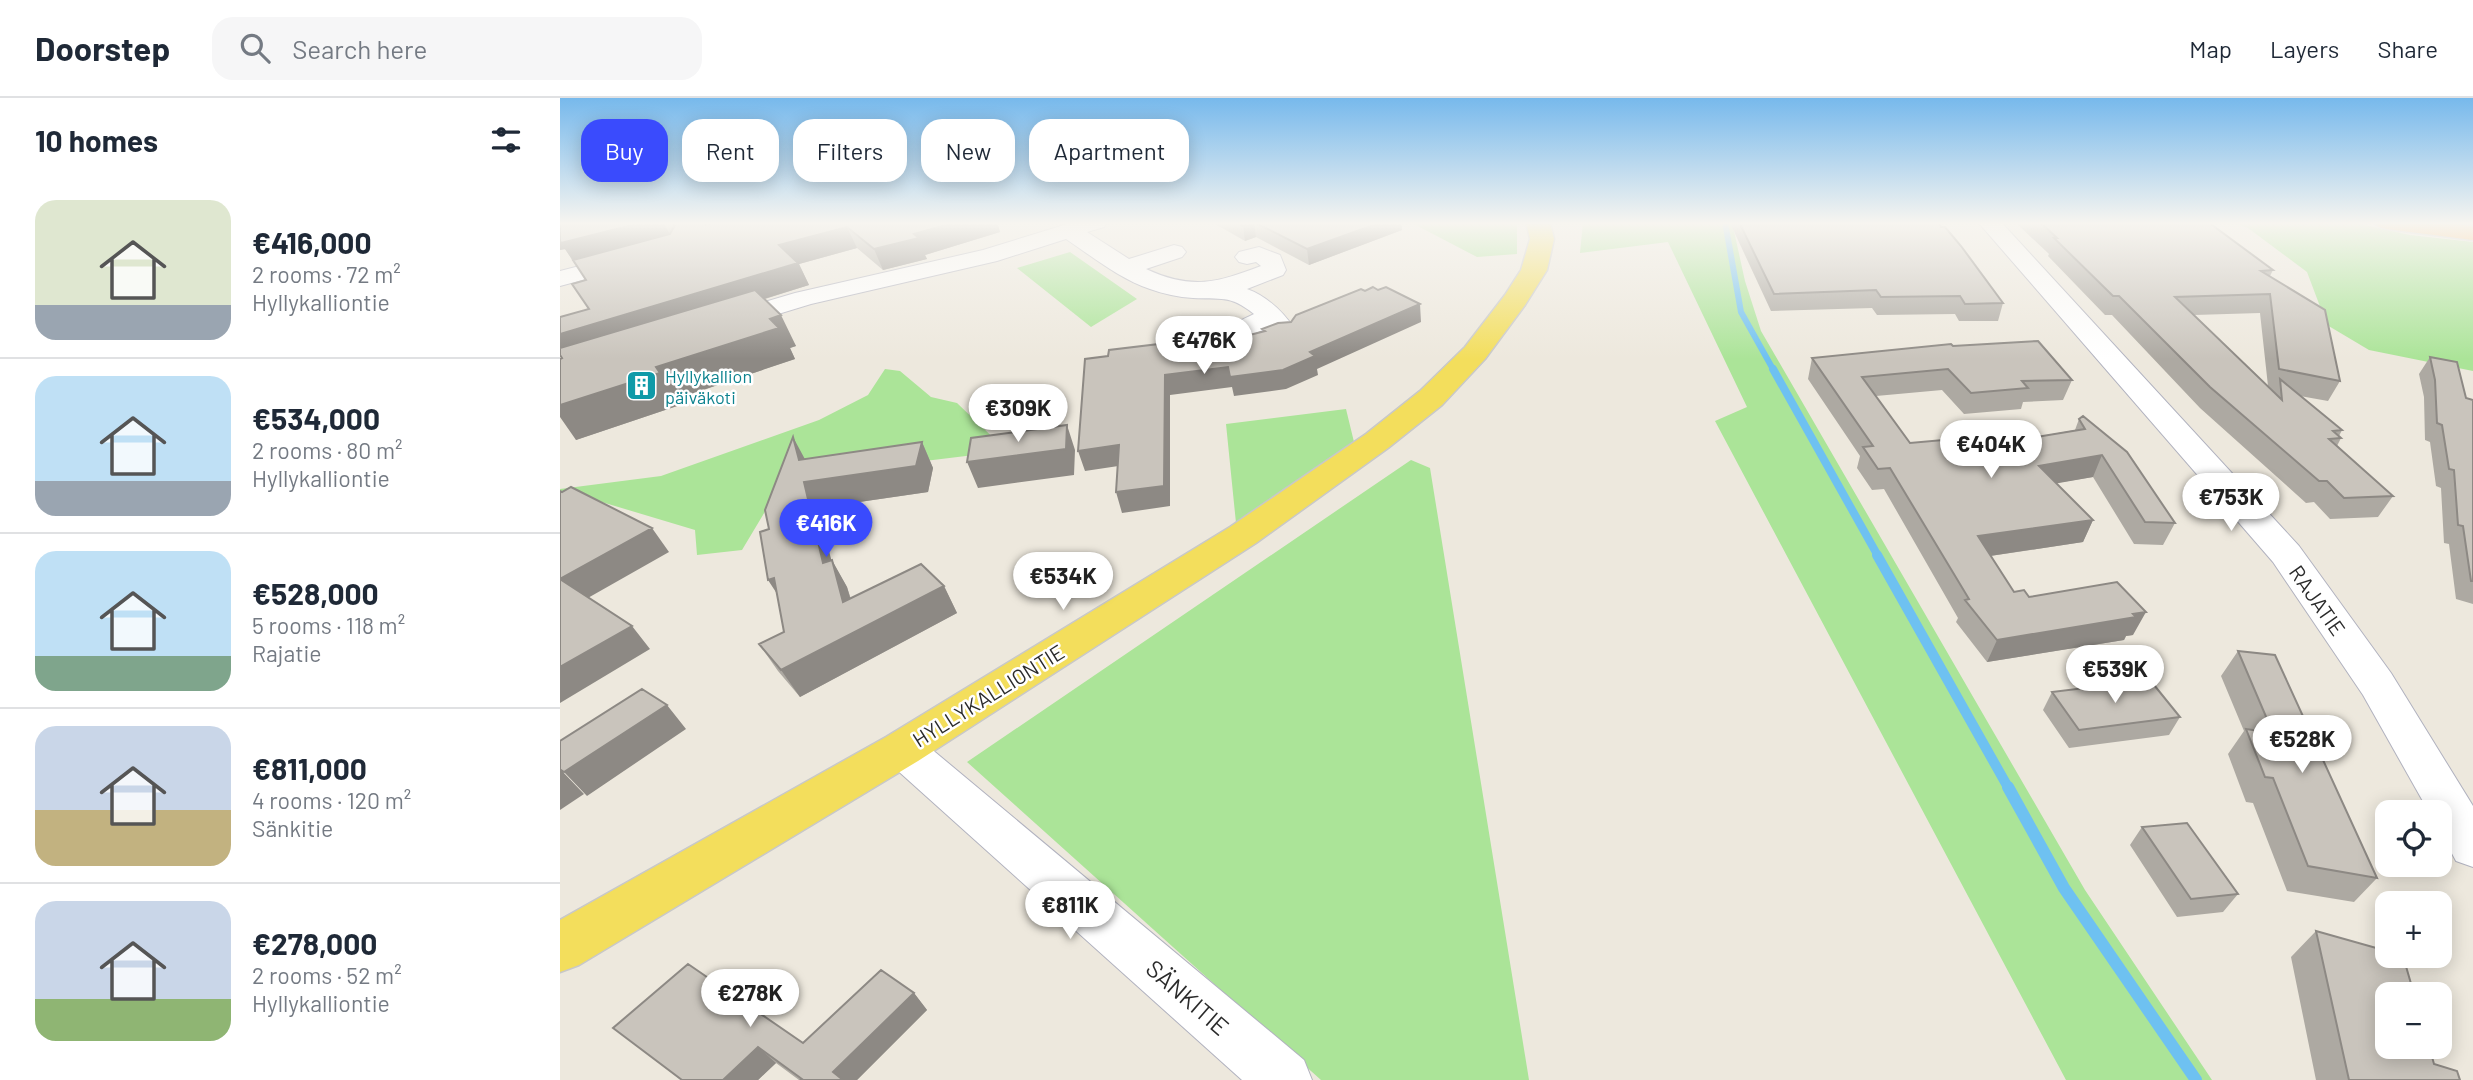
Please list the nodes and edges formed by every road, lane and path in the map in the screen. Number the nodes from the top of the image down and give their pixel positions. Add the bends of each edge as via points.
1 (601, 268) edge
2 (937, 268) edge
3 (1126, 268) edge
4 (1274, 268) edge
5 (1535, 268) edge
6 (2030, 268) edge
7 (560, 279) edge
8 (1216, 289) junction
9 (701, 330) edge
10 (1245, 345) edge
11 (902, 749) junction
12 (2469, 833) edge
13 (561, 946) edge
14 (1284, 1080) edge

1 - 7 street
2 - 9 street via 804,298
3 - 8 street via 1153,283 1184,290
4 - 8 street
5 - 11 main road, HYLLYKALLIONTIE via 1475,353 1432,398 1377,442 1243,535
6 - 12 street, RAJATIE via 2287,554 2377,684
8 - 10 street via 1252,299 1278,324 1243,330
11 - 13 main road, HYLLYKALLIONTIE
11 - 14 street, SÄNKITIE

